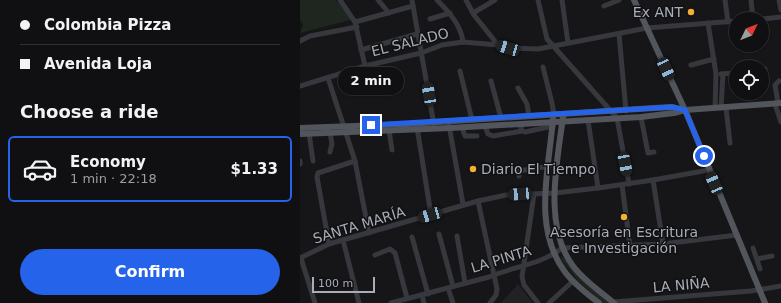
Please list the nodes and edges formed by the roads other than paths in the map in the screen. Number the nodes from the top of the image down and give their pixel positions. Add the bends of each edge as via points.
1 (340, 0) edge
2 (378, 0) edge
3 (438, 0) edge
4 (495, 0) edge
5 (538, 0) edge
6 (562, 0) edge
7 (619, 0) edge
8 (634, 0) edge
9 (725, 0) edge
10 (751, 0) edge
11 (779, 0) edge
12 (466, 2) edge
13 (412, 3) edge
14 (604, 6) dead end
15 (781, 10) edge
16 (752, 12) edge
17 (389, 13) junction
18 (450, 13) junction
19 (473, 13) junction
20 (781, 17) edge
21 (769, 18) edge
22 (430, 19) dead end
23 (728, 22) joint
24 (708, 23) junction
25 (356, 25) junction
26 (647, 28) junction
27 (417, 34) junction
28 (619, 34) junction
29 (300, 41) edge
30 (463, 42) junction
31 (568, 43) junction
32 (498, 45) junction
33 (552, 46) junction
34 (362, 50) junction
35 (421, 52) junction
36 (714, 60) junction
37 (691, 65) dead end
38 (365, 66) junction
39 (543, 67) dead end
40 (460, 71) dead end
41 (716, 74) junction
42 (723, 74) junction
43 (729, 74) edge
44 (328, 78) junction
45 (779, 80) dead end
46 (491, 81) dead end
47 (300, 86) edge
48 (518, 88) dead end
49 (778, 92) edge
50 (778, 103) edge
51 (721, 108) junction
52 (685, 110) junction
53 (626, 111) junction
54 (612, 112) junction
55 (529, 116) junction
56 (641, 117) junction
57 (501, 118) junction
58 (563, 118) junction
59 (616, 118) junction
60 (472, 120) junction
61 (588, 120) junction
62 (448, 121) junction
63 (553, 121) junction
64 (781, 122) edge
65 (520, 124) junction
66 (434, 125) junction
67 (417, 126) junction
68 (485, 126) junction
69 (462, 127) junction
70 (300, 128) edge
71 (343, 128) junction
72 (450, 128) junction
73 (389, 130) junction
74 (522, 131) junction
75 (330, 132) junction
76 (309, 133) junction
77 (300, 134) edge
78 (477, 136) dead end
79 (730, 143) dead end
80 (392, 150) dead end
81 (330, 152) dead end
82 (654, 152) dead end
83 (300, 161) edge
84 (313, 161) dead end
85 (355, 161) junction
86 (300, 164) edge
87 (549, 166) junction
88 (709, 170) junction
89 (519, 176) dead end
90 (654, 180) junction
91 (629, 184) junction
92 (622, 185) junction
93 (598, 188) junction
94 (555, 193) junction
95 (534, 194) junction
96 (546, 194) junction
97 (478, 201) junction
98 (463, 204) junction
99 (430, 215) junction
100 (369, 233) junction
101 (439, 234) dead end
102 (737, 235) junction
103 (457, 236) dead end
104 (412, 237) dead end
105 (343, 240) junction
106 (329, 244) junction
107 (663, 244) junction
108 (630, 246) junction
109 (562, 248) junction
110 (753, 248) dead end
111 (554, 254) junction
112 (375, 255) dead end
113 (772, 256) dead end
114 (300, 258) edge
115 (757, 259) junction
116 (524, 264) junction
117 (760, 269) dead end
118 (493, 275) junction
119 (573, 281) junction
120 (465, 283) junction
121 (781, 286) edge
122 (451, 287) junction
123 (760, 290) junction
124 (428, 294) junction
125 (422, 295) junction
126 (407, 298) junction
127 (315, 303) edge
128 (359, 303) edge
129 (391, 303) edge
130 (424, 303) edge
131 (453, 303) edge
132 (490, 303) edge
133 (538, 303) edge
134 (550, 303) edge
135 (599, 303) edge
136 (613, 303) edge
137 (765, 303) edge

1 - 25 street
2 - 17 street
3 - 18 street
4 - 19 street
5 - 33 street
6 - 31 street
7 - 14 street
8 - 26 main road
9 - 23 street
10 - 16 street
11 - 15 street
12 - 19 street
13 - 17 street
13 - 27 street
17 - 25 street
18 - 22 street
18 - 30 street via 462,34
19 - 32 street
20 - 21 street
23 - 24 street, EL SALADO
24 - 26 street, EL SALADO
24 - 36 street
25 - 29 street via 310,36
25 - 34 street
26 - 28 street, EL SALADO
26 - 52 main road
27 - 34 street
27 - 35 street
28 - 31 street, EL SALADO
28 - 53 street
30 - 32 street, EL SALADO
30 - 35 street, EL SALADO
31 - 33 street, EL SALADO
32 - 33 street, EL SALADO via 538,49
33 - 54 street
34 - 38 street
35 - 38 street, EL SALADO
35 - 66 street
36 - 37 street
36 - 41 street
38 - 44 street, EL SALADO
39 - 63 street via 552,102
40 - 60 street
41 - 42 street
41 - 51 street
42 - 43 street
42 - 51 street
44 - 47 street, EL SALADO
44 - 71 street
45 - 49 street via 775,85
46 - 57 street
48 - 55 street via 527,104
49 - 50 street
50 - 51 main road
50 - 64 street
51 - 52 main road
51 - 79 street
52 - 53 main road via 672,107
52 - 56 main road
52 - 88 main road
53 - 54 main road
54 - 58 main road
54 - 59 street
55 - 57 main road
55 - 63 main road
56 - 59 main road
56 - 82 street via 645,153
57 - 60 main road
58 - 61 main road
58 - 63 main road
58 - 94 main road
59 - 61 main road
59 - 91 street
60 - 62 main road
61 - 93 street
62 - 66 main road
62 - 72 street
63 - 65 main road
63 - 74 street
63 - 87 main road
65 - 68 main road
65 - 74 street
66 - 67 main road
66 - 72 main road
67 - 71 main road
67 - 73 main road
67 - 99 street
68 - 69 main road
68 - 74 street via 488,134 493,136
69 - 72 main road
69 - 78 street via 465,136
70 - 71 main road
71 - 73 main road
71 - 75 main road
71 - 85 street
72 - 98 street
73 - 80 street
75 - 76 main road
75 - 81 street
76 - 77 main road
76 - 84 street
83 - 86 street
85 - 100 street
85 - 106 street via 318,173
87 - 89 street via 519,171
87 - 96 main road
88 - 90 street, SANTA MARÍA
88 - 102 main road
90 - 91 street, SANTA MARÍA
90 - 107 street
91 - 92 street, SANTA MARÍA
92 - 93 street, SANTA MARÍA
92 - 108 street
93 - 94 street, SANTA MARÍA
94 - 96 street, SANTA MARÍA
94 - 109 main road via 555,224
95 - 96 street, SANTA MARÍA
95 - 97 street, SANTA MARÍA via 506,195
95 - 116 street
96 - 111 main road via 546,229
97 - 98 street, SANTA MARÍA
97 - 118 street
98 - 99 street, SANTA MARÍA
99 - 100 street, SANTA MARÍA
100 - 105 street, SANTA MARÍA
101 - 122 street
102 - 107 street
102 - 123 main road
103 - 120 street
104 - 124 street
105 - 106 street, SANTA MARÍA
105 - 128 street
106 - 114 street, SANTA MARÍA
107 - 108 street
108 - 109 street
109 - 111 street, LA PINTA
109 - 136 main road via 580,275
110 - 115 street
111 - 116 street, LA PINTA
111 - 119 main road
112 - 126 street via 387,250 392,250 395,254
113 - 115 street
114 - 127 street
115 - 117 street
116 - 118 street, LA PINTA
116 - 133 street via 522,281
118 - 120 street, LA PINTA
118 - 132 street via 497,292
119 - 134 street
119 - 135 main road
120 - 122 street, LA PINTA
121 - 123 street, LA NIÑA
122 - 124 street, LA PINTA
122 - 131 street
123 - 136 street, LA NIÑA
123 - 137 main road
124 - 125 street, LA PINTA
125 - 126 street, LA PINTA
125 - 130 street
126 - 129 street, LA PINTA

